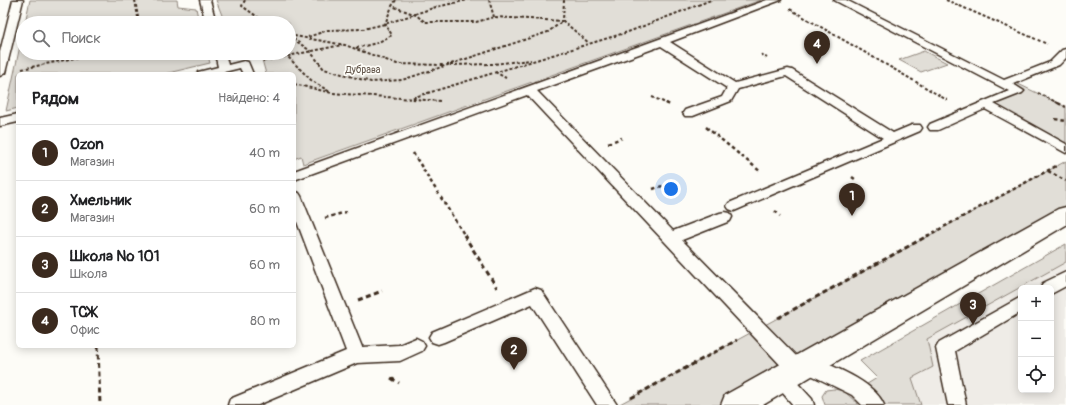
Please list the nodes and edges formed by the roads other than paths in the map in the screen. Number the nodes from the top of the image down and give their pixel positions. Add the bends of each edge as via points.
1 (18, 0) edge
2 (204, 0) edge
3 (775, 0) edge
4 (838, 0) edge
5 (209, 16) edge
6 (662, 42) junction
7 (1066, 52) edge
8 (222, 60) edge
9 (224, 69) junction
10 (247, 71) edge
11 (211, 72) edge
12 (0, 73) edge
13 (1004, 84) junction
14 (733, 87) junction
15 (529, 90) junction
16 (985, 104) junction
17 (689, 113) road end
18 (16, 118) edge
19 (0, 122) edge
20 (934, 127) dead end
21 (916, 128) dead end
22 (892, 138) junction
23 (1066, 149) edge
24 (296, 175) edge
25 (296, 201) edge
26 (1066, 215) edge
27 (671, 238) junction
28 (1066, 278) edge
29 (1054, 285) edge
30 (1018, 306) edge
31 (438, 337) dead end
32 (416, 346) dead end
33 (356, 355) junction
34 (795, 371) junction
35 (237, 405) edge
36 (608, 405) edge
37 (736, 405) edge
38 (805, 405) edge
39 (875, 405) edge
40 (957, 405) edge

1 - 12 lane
2 - 5 lane
3 - 6 lane
4 - 13 lane
6 - 14 lane
6 - 15 lane
7 - 13 lane via 1052,64
8 - 9 lane
9 - 10 lane via 244,64
9 - 11 lane
13 - 16 lane via 1018,91
14 - 17 lane via 727,99
14 - 22 lane via 788,72
15 - 24 lane
15 - 27 lane
16 - 20 lane
16 - 23 lane
18 - 19 lane
21 - 22 lane
22 - 27 lane via 778,187
25 - 33 lane
26 - 34 street
27 - 34 lane
28 - 29 lane
30 - 40 lane via 945,348
31 - 36 lane via 535,295
32 - 33 lane via 400,353
33 - 35 lane
34 - 37 street
34 - 38 lane
34 - 39 lane via 859,389

